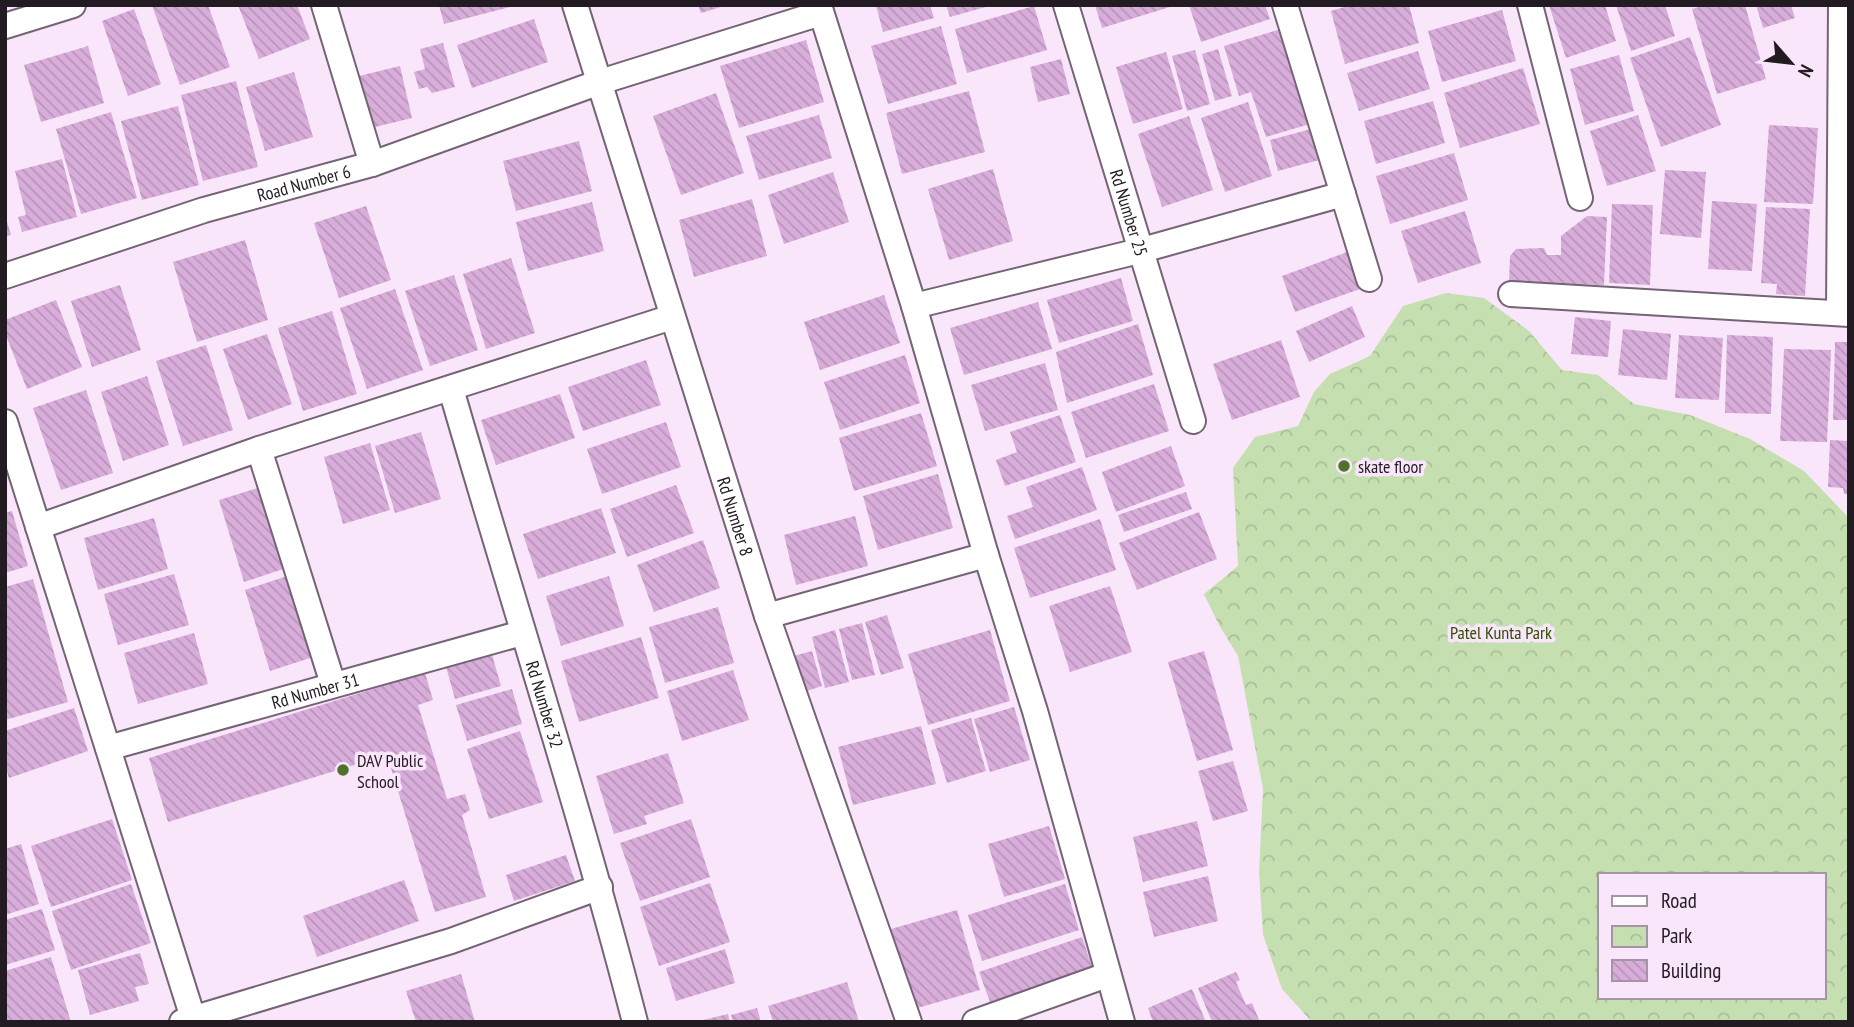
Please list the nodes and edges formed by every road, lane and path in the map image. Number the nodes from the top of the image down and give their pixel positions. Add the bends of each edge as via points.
1 (73, 5) edge
2 (324, 5) edge
3 (575, 5) edge
4 (1066, 5) edge
5 (1285, 5) edge
6 (1530, 5) edge
7 (1841, 5) edge
8 (820, 9) edge
9 (5, 26) edge
10 (600, 82) junction
11 (372, 164) junction
12 (1343, 194) junction
13 (1580, 198) dead end
14 (1142, 250) junction
15 (5, 276) edge
16 (1370, 279) dead end
17 (1511, 294) dead end
18 (914, 306) junction
19 (1844, 314) edge
20 (672, 317) junction
21 (451, 388) junction
22 (1193, 421) dead end
23 (5, 422) edge
24 (260, 449) junction
25 (38, 527) junction
26 (986, 555) junction
27 (767, 616) junction
28 (522, 633) junction
29 (333, 684) junction
30 (108, 748) junction
31 (600, 887) junction
32 (1107, 975) junction
33 (188, 1020) edge
34 (635, 1022) edge
35 (909, 1022) edge
36 (975, 1022) edge
37 (1122, 1022) edge

1 - 9 street
2 - 11 street
3 - 10 street, Rd Number 8
4 - 14 street, Rd Number 25
5 - 12 street
6 - 13 street
7 - 19 street
8 - 10 street, Road Number 6
8 - 18 street
10 - 11 street, Road Number 6
10 - 20 street, Rd Number 8
11 - 15 street, Road Number 6 via 204,210
12 - 14 street
12 - 16 street
14 - 18 street
14 - 22 street, Rd Number 25
17 - 19 street
18 - 26 street
20 - 21 street
20 - 27 street, Rd Number 8
21 - 24 street
21 - 28 street, Rd Number 32
23 - 25 street
24 - 25 street
24 - 29 street
25 - 30 street
26 - 27 street
26 - 32 street via 1035,712
27 - 35 street, Rd Number 8
28 - 29 street, Rd Number 31
28 - 31 street, Rd Number 32
29 - 30 street, Rd Number 31
30 - 33 street
31 - 33 street via 451,941
31 - 34 street, Rd Number 32
32 - 36 street
32 - 37 street

